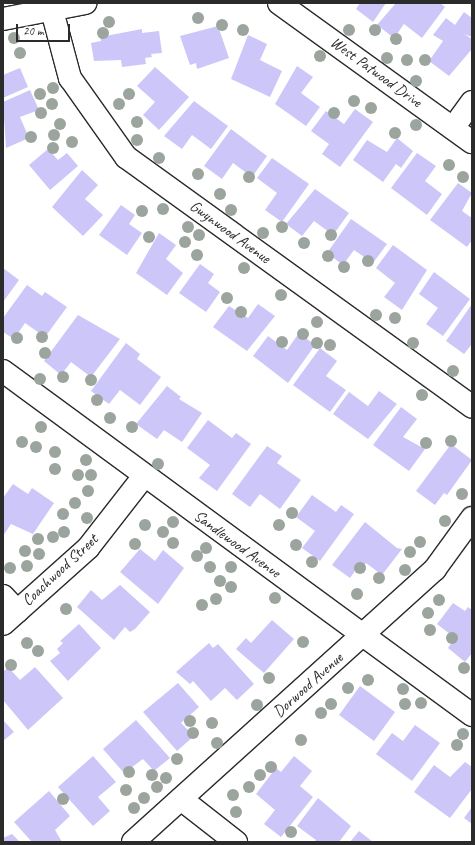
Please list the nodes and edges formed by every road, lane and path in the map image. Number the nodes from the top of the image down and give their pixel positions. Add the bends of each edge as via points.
1 (85, 3) edge
2 (279, 3) edge
3 (50, 5) edge
4 (3, 19) edge
5 (472, 102) edge
6 (453, 128) junction
7 (472, 142) edge
8 (3, 371) edge
9 (472, 407) edge
10 (144, 476) junction
11 (472, 518) edge
12 (8, 610) edge
13 (364, 636) junction
14 (472, 715) edge
15 (181, 799) junction
16 (132, 842) edge
17 (236, 842) edge

1 - 3 street
2 - 6 street, West Patwood Drive
3 - 4 street
3 - 9 street, Gwynwood Avenue via 70,78 126,156
5 - 6 street
6 - 7 street, West Patwood Drive
8 - 10 street, Sandlewood Avenue
10 - 12 street, Coachwood Street via 88,548
10 - 13 street, Sandlewood Avenue
11 - 13 street, Dorwood Avenue via 435,569
13 - 14 street, Sandlewood Avenue
13 - 15 street, Dorwood Avenue
15 - 16 street, Dorwood Avenue
15 - 17 street

